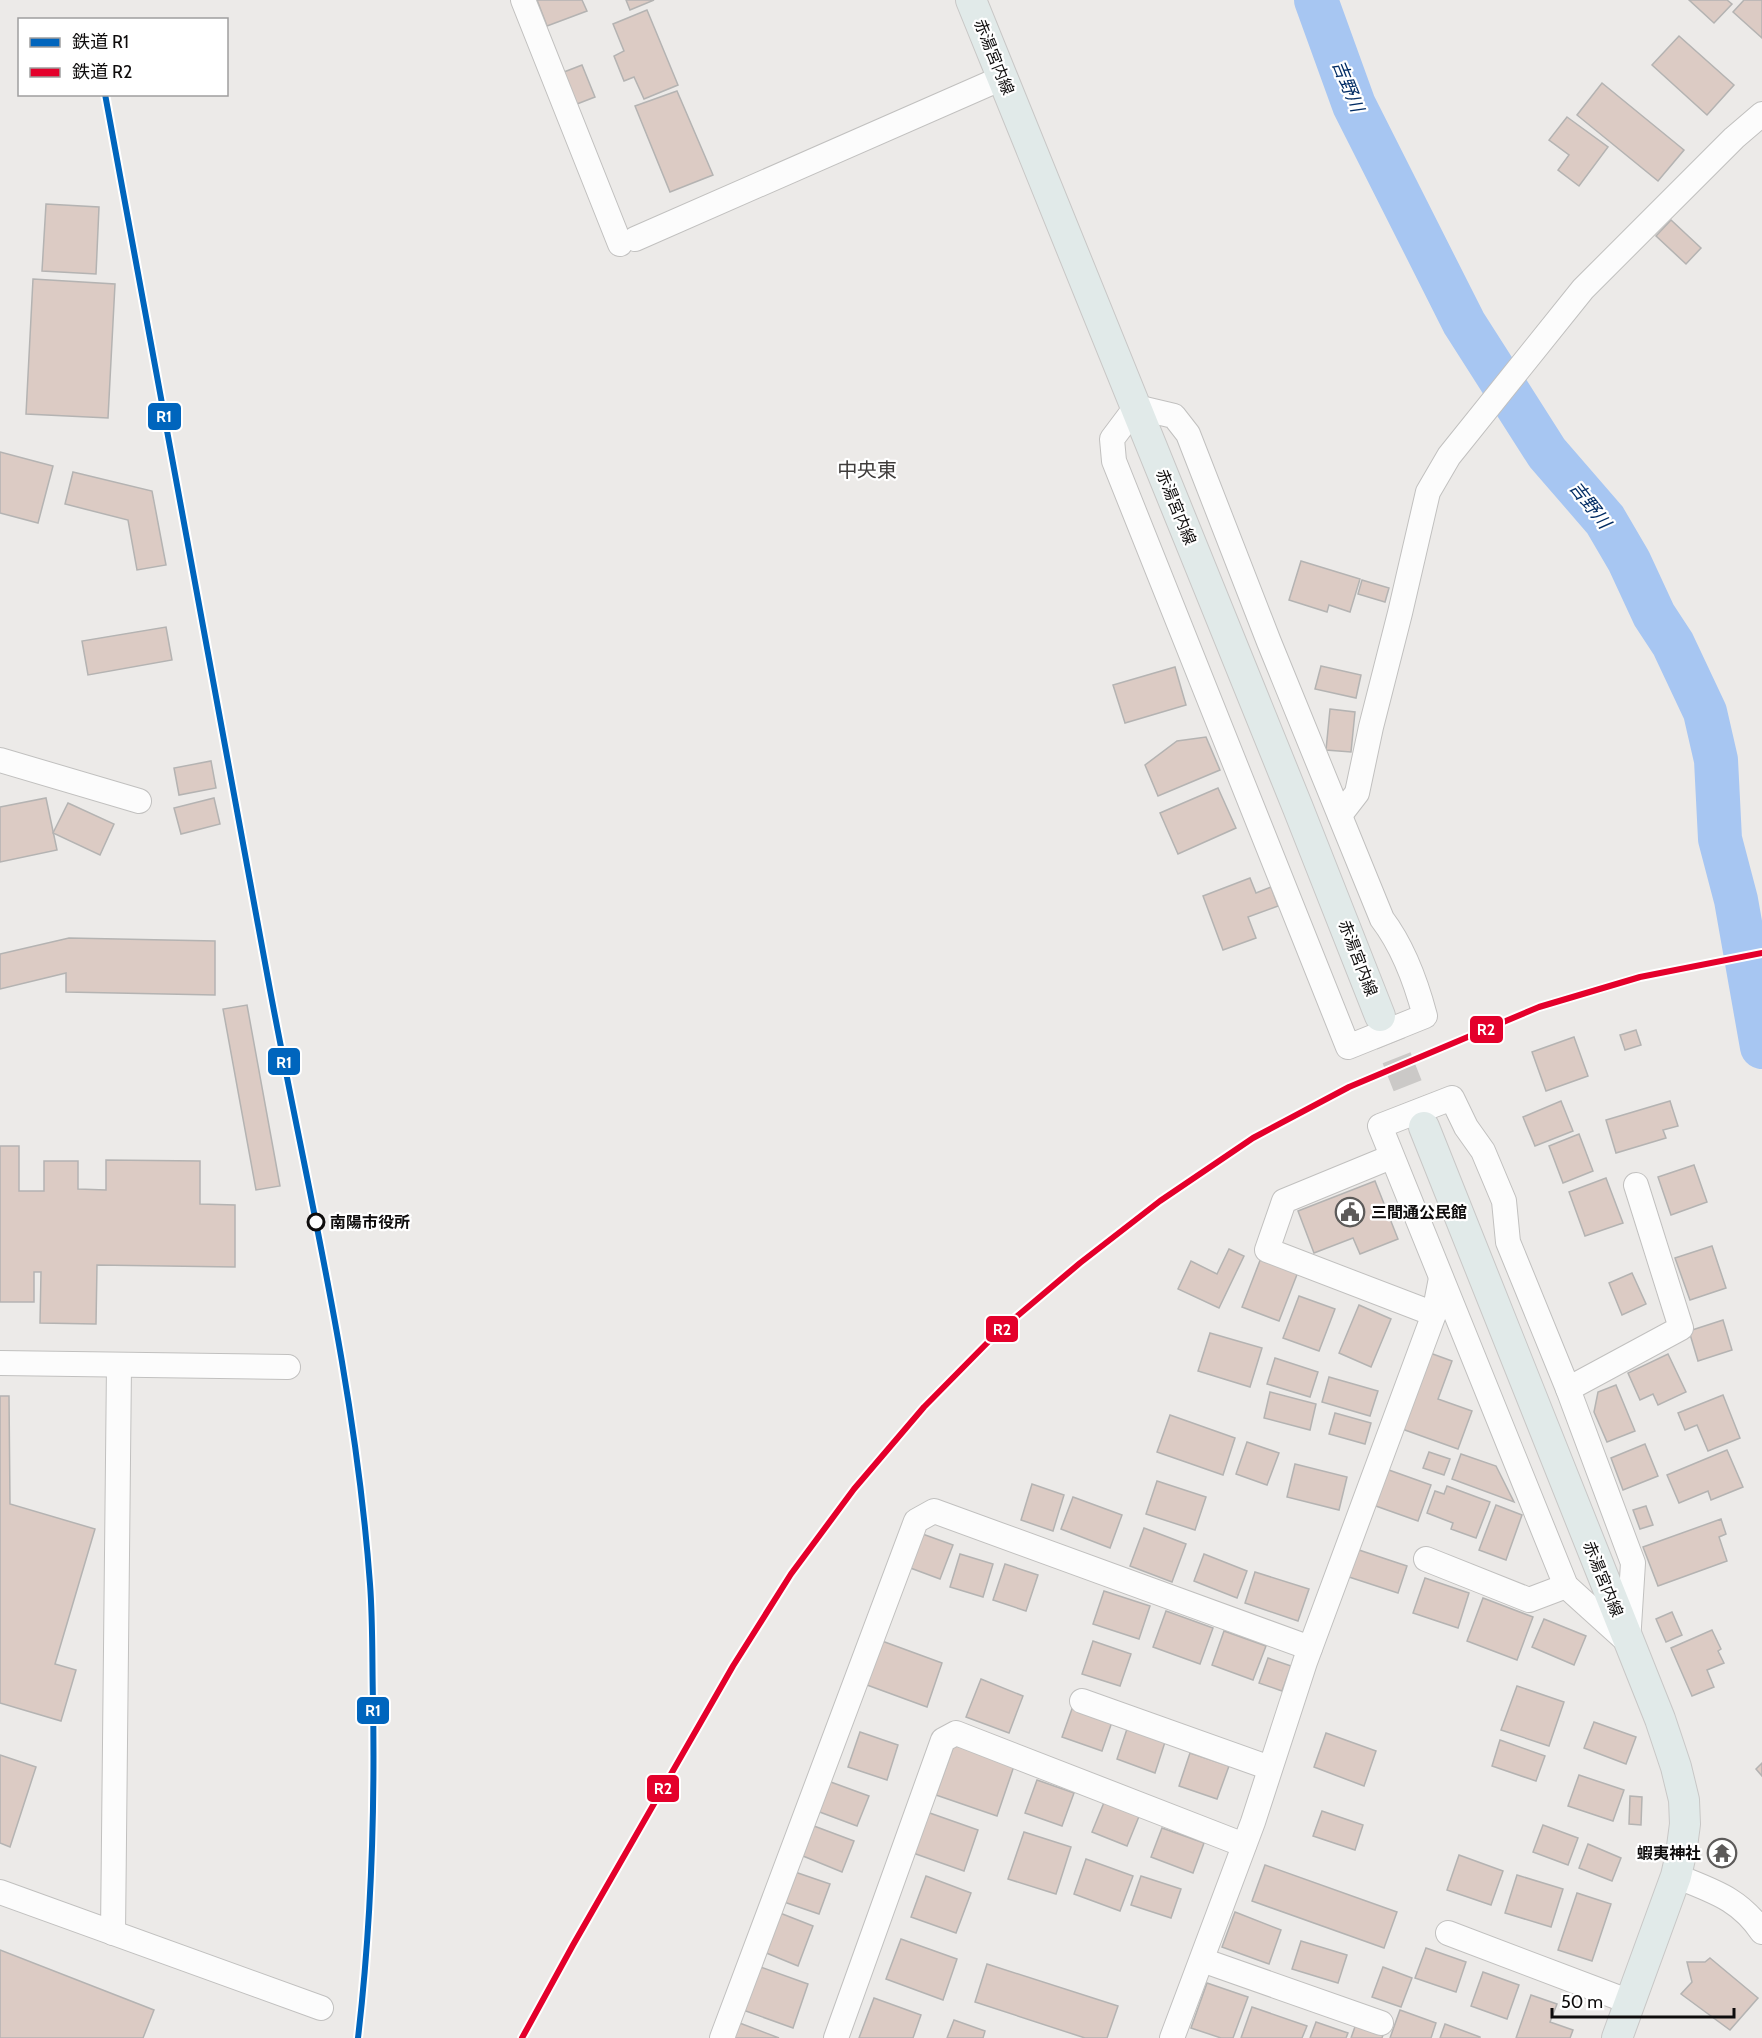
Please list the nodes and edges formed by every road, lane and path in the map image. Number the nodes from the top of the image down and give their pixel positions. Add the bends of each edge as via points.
1 (523, 0) edge
2 (971, 0) edge
3 (1002, 78) junction
4 (1762, 114) edge
5 (1136, 407) junction
6 (0, 760) edge
7 (139, 801) dead end
8 (1340, 815) junction
9 (1380, 1016) tunnel mouth
10 (1424, 1127) tunnel mouth
11 (1391, 1156) junction
12 (1636, 1185) dead end
13 (1442, 1278) junction
14 (1434, 1314) junction
15 (0, 1363) edge
16 (119, 1365) junction
17 (288, 1367) dead end
18 (1568, 1389) junction
19 (1426, 1559) dead end
20 (1566, 1586) junction
21 (1628, 1642) junction
22 (1310, 1648) junction
23 (1082, 1701) dead end
24 (1270, 1768) junction
25 (1244, 1845) junction
26 (1676, 1876) junction
27 (0, 1892) edge
28 (1762, 1932) edge
29 (113, 1933) junction
30 (1449, 1934) dead end
31 (1202, 1960) junction
32 (1630, 2002) junction
33 (321, 2008) dead end
34 (1381, 2023) dead end
35 (722, 2038) edge
36 (836, 2038) edge
37 (1172, 2038) edge
38 (1617, 2038) edge

1 - 3 street via 628,241
2 - 3 main road, 赤湯宮内線
3 - 5 main road, 赤湯宮内線
4 - 8 street via 1583,289 1449,456 1428,492 1357,793
5 - 8 street via 1174,416 1188,434
5 - 8 street via 1112,440 1114,461 1348,1047 1425,1016 1416,985 1395,936 1382,919
5 - 9 main road, 赤湯宮内線
6 - 7 street
10 - 21 main road, 赤湯宮内線
11 - 13 street
11 - 14 street via 1284,1201 1267,1250
11 - 18 street via 1380,1126 1452,1098 1483,1151 1504,1201 1508,1242
12 - 18 street via 1681,1328
13 - 14 street
13 - 20 street
14 - 22 street
15 - 16 street
16 - 17 street
16 - 29 street
18 - 21 street via 1634,1563
19 - 20 street via 1529,1600
20 - 21 street
21 - 26 main road, 赤湯宮内線 via 1660,1719 1684,1800
22 - 24 street
22 - 35 street via 934,1511 916,1521
23 - 24 street
24 - 25 street
25 - 31 street
25 - 36 street via 956,1733 943,1740
26 - 28 street via 1738,1904
26 - 32 main road, 赤湯宮内線
27 - 29 street
29 - 33 street
30 - 32 street
31 - 34 street
31 - 37 street
32 - 38 main road, 赤湯宮内線

